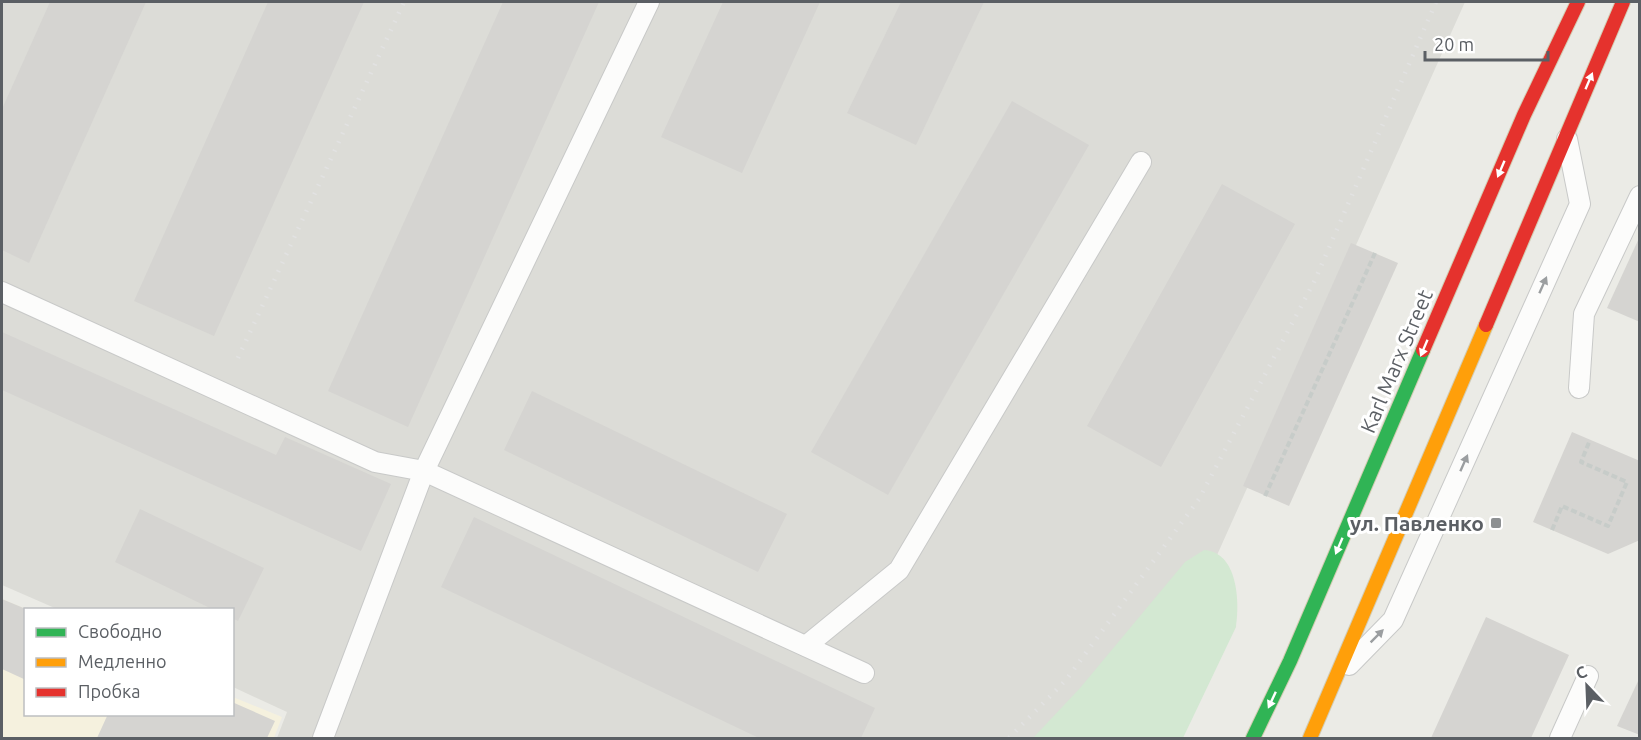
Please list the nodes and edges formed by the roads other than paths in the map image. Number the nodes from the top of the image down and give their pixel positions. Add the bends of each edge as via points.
1 (649, 2) edge
2 (1578, 2) edge
3 (1623, 2) edge
4 (1566, 135) junction
5 (1141, 162) dead end
6 (1640, 196) edge
7 (2, 292) edge
8 (1579, 388) dead end
9 (424, 471) junction
10 (806, 646) junction
11 (864, 673) dead end
12 (1588, 676) dead end
13 (1336, 678) junction
14 (323, 738) edge
15 (1253, 738) edge
16 (1310, 738) edge
17 (1560, 738) edge

1 - 9 lane
2 -> 15 main road, Karl Marx Street via 1524,115 1290,661
4 -> 3 main road
4 - 13 main road
13 -> 4 lane via 1393,620 1580,204
5 - 10 lane via 899,570
6 - 8 lane via 1584,314
7 - 9 lane via 375,462
9 - 10 lane
9 - 14 lane
10 - 11 lane
12 - 17 lane
13 - 16 main road

